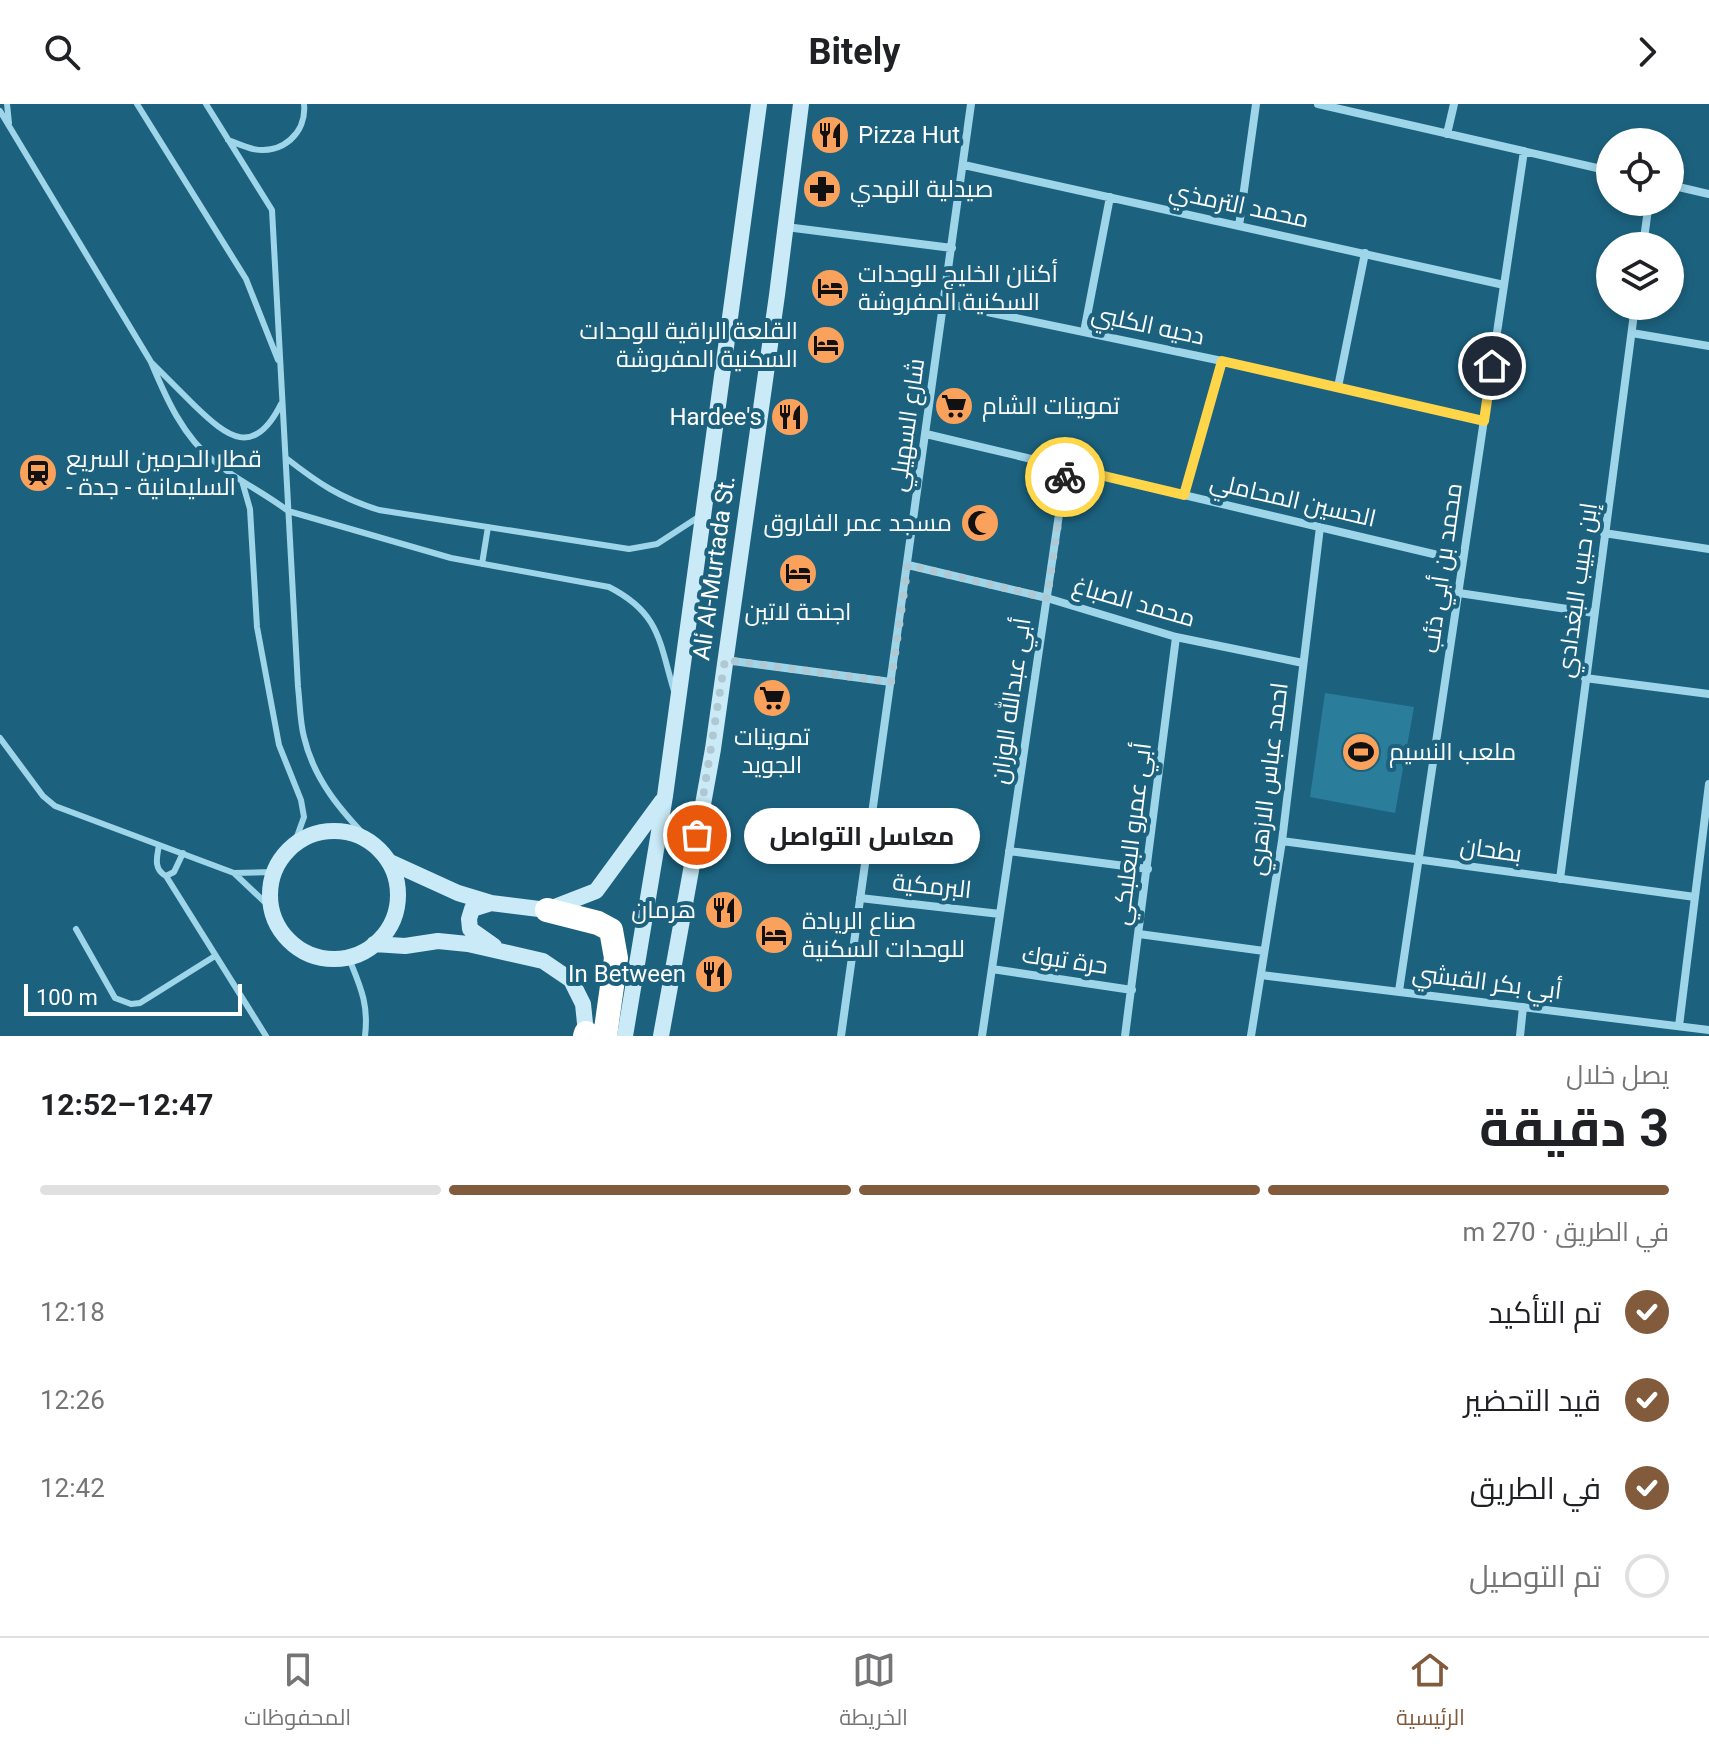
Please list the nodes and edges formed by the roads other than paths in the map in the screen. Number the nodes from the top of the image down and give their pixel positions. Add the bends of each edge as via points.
1 (7, 104) edge
2 (137, 104) edge
3 (206, 104) edge
4 (304, 104) edge
5 (759, 104) edge
6 (801, 104) edge
7 (971, 104) edge
8 (1256, 104) edge
9 (1318, 104) edge
10 (1454, 104) edge
11 (0, 111) edge
12 (0, 120) edge
13 (9, 126) junction
14 (1447, 134) junction
15 (228, 140) junction
16 (1524, 151) junction
17 (964, 165) junction
18 (1596, 168) edge
19 (1684, 188) edge
20 (1709, 194) edge
21 (1110, 197) junction
22 (1239, 226) junction
23 (786, 227) junction
24 (952, 248) junction
25 (1365, 253) junction
26 (1504, 285) junction
27 (944, 303) junction
28 (1633, 320) edge
29 (1084, 332) junction
30 (1632, 333) junction
31 (1709, 346) edge
32 (1222, 361) junction
33 (151, 362) junction
34 (281, 367) junction
35 (1338, 387) junction
36 (283, 401) junction
37 (1484, 421) junction
38 (926, 434) junction
39 (286, 458) junction
40 (1066, 467) junction
41 (242, 481) junction
42 (1184, 495) junction
43 (288, 511) junction
44 (704, 514) junction
45 (488, 527) junction
46 (1320, 527) junction
47 (1604, 533) junction
48 (1709, 549) edge
49 (1463, 561) junction
50 (482, 564) junction
51 (908, 565) junction
52 (1459, 593) junction
53 (1047, 598) junction
54 (1594, 613) junction
55 (1176, 637) junction
56 (725, 660) junction
57 (1303, 663) junction
58 (1585, 678) junction
59 (891, 682) junction
60 (1709, 694) edge
61 (678, 705) junction
62 (0, 738) edge
63 (1709, 784) edge
64 (665, 796) junction
65 (1282, 841) junction
66 (295, 842) junction
67 (371, 842) junction
68 (159, 845) junction
69 (1009, 851) junction
70 (183, 853) junction
71 (1419, 860) junction
72 (390, 862) junction
73 (1148, 869) junction
74 (274, 872) junction
75 (234, 873) junction
76 (166, 876) junction
77 (1560, 879) junction
78 (1695, 897) junction
79 (860, 898) junction
80 (491, 903) junction
81 (271, 908) junction
82 (547, 910) junction
83 (1000, 914) junction
84 (76, 929) dead end
85 (1139, 934) junction
86 (374, 944) junction
87 (499, 951) junction
88 (1264, 951) junction
89 (215, 956) junction
90 (348, 956) junction
91 (992, 969) junction
92 (1261, 975) junction
93 (1132, 990) junction
94 (1399, 991) junction
95 (1523, 1007) junction
96 (1679, 1026) junction
97 (1709, 1030) edge
98 (592, 1035) edge
99 (266, 1036) edge
100 (365, 1036) edge
101 (625, 1036) edge
102 (661, 1036) edge
103 (841, 1036) edge
104 (982, 1036) edge
105 (1125, 1036) edge
106 (1251, 1036) edge
107 (1520, 1036) edge

1 - 13 lane
2 - 34 lane via 246,279
3 - 15 lane
4 - 15 lane via 300,127 277,149 255,150
5 - 44 main road, Ali Al-Murtada St.
6 - 23 main road, Ali Al-Murtada St.
7 - 17 street, شارع السهيلي
8 - 22 street
9 - 14 street
10 - 14 street
11 - 13 lane
12 - 13 lane
13 - 33 lane
14 - 16 street
15 - 34 lane via 272,210
16 - 18 street
16 - 26 street, محمد بن أبي ذئب
17 - 21 street, محمد الترمذي
17 - 24 street, شارع السهيلي
19 - 20 street
21 - 22 street, محمد الترمذي
21 - 29 street
22 - 25 street, محمد الترمذي
23 - 24 street
23 - 56 main road, Ali Al-Murtada St.
24 - 27 street, شارع السهيلي
25 - 26 street, محمد الترمذي
25 - 35 street
26 - 37 street, محمد بن أبي ذئب
27 - 29 street, دحيه الكلبي
27 - 38 street, شارع السهيلي
28 - 30 street, إبن حبيب البغدادي
29 - 32 street, دحيه الكلبي
30 - 31 street
30 - 47 street, إبن حبيب البغدادي
32 - 35 street, دحيه الكلبي
32 - 42 street
33 - 36 lane via 221,431 242,438 262,433
33 - 41 lane via 191,438
34 - 36 lane
35 - 37 street, دحيه الكلبي
36 - 39 lane
37 - 49 street, محمد بن أبي ذئب
38 - 40 street, الحسين المحاملي
38 - 51 street, شارع السهيلي
39 - 43 lane
39 - 45 lane via 350,501
40 - 42 street, الحسين المحاملي
40 - 53 street, أبي عبدالله الوزان
41 - 43 lane
41 - 66 lane via 250,509 257,627 279,745 304,817
42 - 46 street, الحسين المحاملي
43 - 50 lane
43 - 67 lane via 303,737 318,777
44 - 45 lane via 657,544 629,549
44 - 61 main road, Ali Al-Murtada St.
45 - 50 lane
46 - 49 street, الحسين المحاملي
46 - 57 street, احمد عباس الازهري
47 - 48 street
47 - 54 street, إبن حبيب البغدادي
49 - 52 street, محمد بن أبي ذئب
50 - 61 lane via 589,582 627,596 654,625
51 - 53 street, محمد الصباغ
51 - 59 street, شارع السهيلي
52 - 54 street
52 - 71 street, محمد بن أبي ذئب
53 - 55 street, محمد الصباغ
53 - 69 street, أبي عبدالله الوزان
54 - 58 street, إبن حبيب البغدادي
55 - 57 street, محمد الصباغ
55 - 73 street, أبي عمرو البعلبكي
56 - 59 street
56 - 102 main road, Ali Al-Murtada St.
57 - 65 street, احمد عباس الازهري
58 - 60 street
58 - 77 street, إبن حبيب البغدادي
59 - 79 street, شارع السهيلي
61 - 64 main road, Ali Al-Murtada St.
62 - 68 lane via 55,806
63 - 78 street
64 - 82 main road via 596,891
64 - 101 main road, Ali Al-Murtada St.
65 - 71 street, بطحان
65 - 88 street, احمد عباس الازهري
66 - 67 main road via 319,831 346,831
66 - 74 main road
67 - 72 main road
68 - 70 lane
68 - 76 lane via 157,866
69 - 73 street
69 - 83 street, أبي عبدالله الوزان
70 - 75 lane
70 - 76 lane via 174,872
71 - 77 street, بطحان
71 - 94 street, محمد بن أبي ذئب
72 - 80 main road
72 - 86 main road via 398,887 396,914
73 - 85 street, أبي عمرو البعلبكي
74 - 75 lane
74 - 81 main road
75 - 81 lane
76 - 89 lane
77 - 78 street, بطحان
78 - 96 street
79 - 83 street, البرمكية
79 - 103 street, شارع السهيلي
80 - 82 main road
80 - 87 main road via 472,909 470,929
81 - 90 main road via 285,938 308,954 334,960
82 - 98 highway via 611,930 616,958
83 - 91 street, أبي عبدالله الوزان
84 - 89 lane via 121,1002 140,1003
85 - 88 street
85 - 93 street, أبي عمرو البعلبكي
86 - 87 main road via 438,941
86 - 90 main road
87 - 98 main road via 543,961 571,980
88 - 92 street, احمد عباس الازهري
89 - 99 lane
90 - 100 lane via 368,1013
91 - 93 street, حرة تبوك
91 - 104 street, أبي عبدالله الوزان
92 - 94 street, أبي بكر القبشي
92 - 106 street, احمد عباس الازهري
93 - 105 street, أبي عمرو البعلبكي
94 - 95 street, أبي بكر القبشي
95 - 96 street, أبي بكر القبشي
95 - 107 street
96 - 97 street, أبي بكر القبشي

